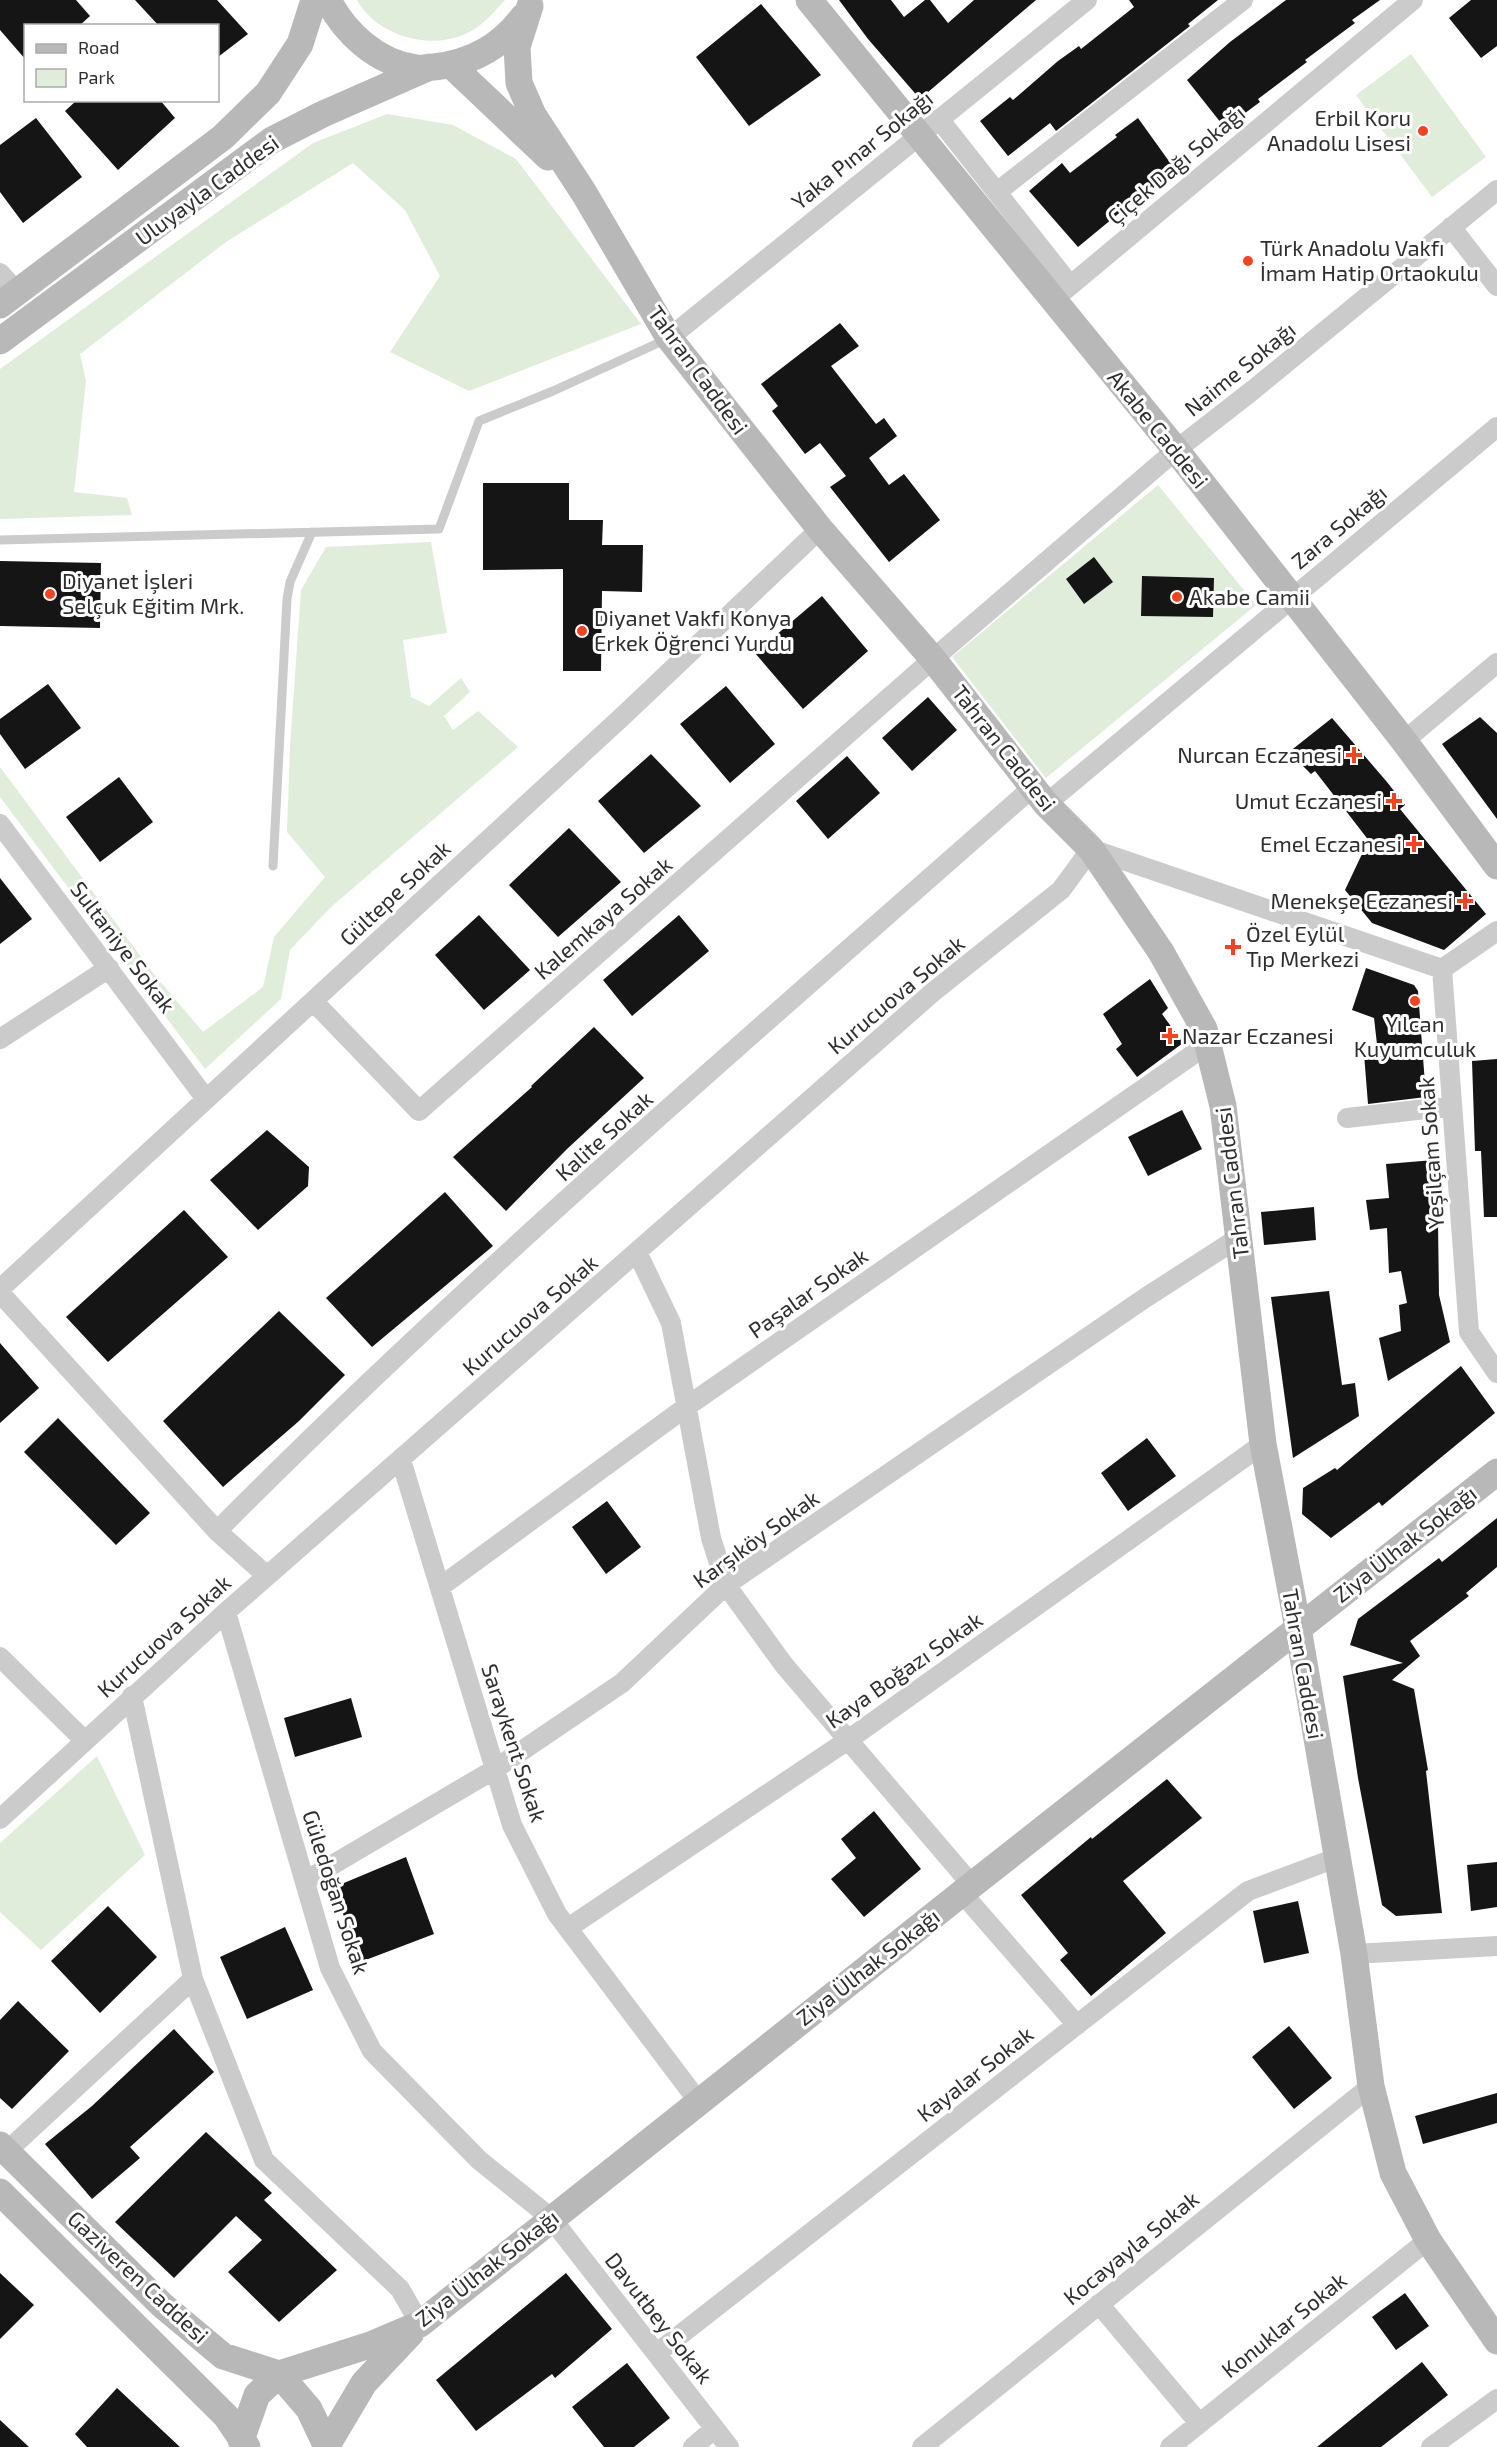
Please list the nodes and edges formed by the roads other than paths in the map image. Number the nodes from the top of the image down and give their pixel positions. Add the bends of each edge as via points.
1 (314, 0) edge
2 (328, 0) edge
3 (809, 0) edge
4 (1087, 0) edge
5 (1243, 0) edge
6 (1413, 0) edge
7 (531, 3) edge
8 (440, 66) junction
9 (939, 119) junction
10 (918, 135) junction
11 (1497, 189) edge
12 (997, 192) junction
13 (584, 193) junction
14 (1451, 227) junction
15 (1497, 286) edge
16 (6, 290) edge
17 (1062, 292) junction
18 (669, 338) junction
19 (0, 341) edge
20 (1497, 427) edge
21 (1176, 450) junction
22 (820, 529) junction
23 (312, 532) junction
24 (0, 540) edge
25 (1291, 598) junction
26 (933, 658) junction
27 (1497, 663) edge
28 (1404, 741) junction
29 (1039, 796) junction
30 (0, 824) edge
31 (1091, 849) junction
32 (273, 866) dead end
33 (1497, 866) edge
34 (1497, 930) edge
35 (109, 968) junction
36 (1442, 969) junction
37 (313, 1001) junction
38 (0, 1039) edge
39 (1208, 1044) junction
40 (206, 1099) junction
41 (1452, 1106) junction
42 (1347, 1118) dead end
43 (1239, 1238) junction
44 (637, 1252) junction
45 (0, 1288) edge
46 (0, 1293) edge
47 (1497, 1373) edge
48 (686, 1407) junction
49 (1263, 1444) junction
50 (401, 1460) junction
51 (1497, 1472) edge
52 (217, 1532) junction
53 (267, 1576) junction
54 (726, 1585) junction
55 (440, 1587) junction
56 (226, 1612) junction
57 (1298, 1628) junction
58 (0, 1657) edge
59 (132, 1696) junction
60 (848, 1740) junction
61 (85, 1741) junction
62 (495, 1769) junction
63 (0, 1819) edge
64 (1336, 1858) junction
65 (305, 1881) junction
66 (967, 1889) junction
67 (568, 1928) junction
68 (1497, 1946) edge
69 (1354, 1954) junction
70 (193, 1979) junction
71 (1077, 2025) junction
72 (1371, 2086) junction
73 (699, 2101) junction
74 (3, 2148) edge
75 (0, 2192) edge
76 (551, 2218) junction
77 (1428, 2240) junction
78 (1099, 2304) junction
79 (420, 2324) junction
80 (1497, 2341) edge
81 (657, 2353) junction
82 (279, 2374) junction
83 (1497, 2398) edge
84 (1199, 2423) junction
85 (714, 2429) junction
86 (244, 2444) edge
87 (327, 2447) edge
88 (693, 2447) edge
89 (729, 2447) edge
90 (924, 2447) edge
91 (1170, 2447) edge
92 (1431, 2447) edge

1 - 16 street, Uluyayla Caddesi via 300,44 268,93 223,137
2 - 8 street via 338,19 359,42 386,58 416,68
3 - 10 street, Akabe Caddesi
4 - 9 street, Yaka Pınar Sokağı
5 - 12 street
6 - 17 street, Çiçek Dağı Sokağı
7 - 8 street, Uluyayla Caddesi via 511,32 483,54
7 - 13 street, Tahran Caddesi via 517,47 519,83 533,115
8 - 13 street, Tahran Caddesi
8 - 19 street, Uluyayla Caddesi via 322,114 272,140
9 - 10 street, Yaka Pınar Sokağı
9 - 12 street
10 - 17 street, Akabe Caddesi
10 - 18 street, Yaka Pınar Sokağı
11 - 14 street, Naime Sokağı
12 - 17 street
13 - 18 street, Tahran Caddesi
14 - 15 street
14 - 21 street, Naime Sokağı
17 - 21 street, Akabe Caddesi
18 - 22 street, Tahran Caddesi
18 - 23 lane via 479,421 440,529
20 - 25 street, Zara Sokağı
21 - 25 street, Akabe Caddesi
21 - 26 street, Naime Sokağı
22 - 26 street, Tahran Caddesi
22 - 37 street, Gültepe Sokak via 624,716
23 - 24 lane
23 - 32 lane via 287,598
25 - 28 street, Akabe Caddesi
25 - 29 street, Zara Sokağı
26 - 29 street, Tahran Caddesi
26 - 37 street, Kalemkaya Sokak via 419,1111
27 - 28 street
28 - 33 street, Akabe Caddesi
29 - 31 street, Tahran Caddesi
29 - 52 street, Kalite Sokak via 499,1262
30 - 35 street, Sultaniye Sokak
31 - 36 street
31 - 39 street, Tahran Caddesi via 1161,952 1204,1029
31 - 44 street, Kurucuova Sokak via 1061,890 933,992
34 - 36 street
35 - 38 street
35 - 40 street, Sultaniye Sokak
36 - 41 street, Yeşilçam Sokak
37 - 40 street, Gültepe Sokak
39 - 43 street, Tahran Caddesi via 1223,1106
39 - 48 street, Paşalar Sokak
40 - 45 street, Gültepe Sokak
41 - 42 street
41 - 47 street, Yeşilçam Sokak via 1469,1332
43 - 49 street, Tahran Caddesi
43 - 54 street, Karşıköy Sokak
44 - 48 street via 671,1323
44 - 50 street, Kurucuova Sokak
46 - 52 street
48 - 54 street via 711,1538
48 - 55 street, Paşalar Sokak
49 - 57 street, Tahran Caddesi
49 - 60 street, Kaya Boğazı Sokak
50 - 53 street, Kurucuova Sokak
50 - 55 street, Saraykent Sokak
51 - 57 street, Ziya Ülhak Sokağı
52 - 53 street
53 - 56 street, Kurucuova Sokak
54 - 60 street via 784,1665
54 - 62 street, Karşıköy Sokak via 622,1683
55 - 62 street, Saraykent Sokak
56 - 59 street, Kurucuova Sokak
56 - 65 street, Güledoğan Sokak
57 - 64 street, Tahran Caddesi
57 - 66 street, Ziya Ülhak Sokağı
58 - 61 street
59 - 61 street, Kurucuova Sokak
59 - 70 street
60 - 66 street
60 - 67 street, Kaya Boğazı Sokak
61 - 63 street, Kurucuova Sokak
62 - 65 street, Karşıköy Sokak
62 - 67 street, Saraykent Sokak via 512,1825
64 - 69 street, Tahran Caddesi
64 - 71 street, Kayalar Sokak via 1248,1891
65 - 76 street, Güledoğan Sokak via 330,1968 372,2051 479,2160
66 - 71 street
66 - 73 street, Ziya Ülhak Sokağı
67 - 73 street, Saraykent Sokak
68 - 69 street
69 - 72 street, Tahran Caddesi
70 - 74 street
70 - 79 street via 264,2160 400,2289
71 - 81 street, Kayalar Sokak
72 - 77 street, Tahran Caddesi via 1393,2173
72 - 78 street, Kocayayla Sokak
73 - 76 street, Ziya Ülhak Sokağı
74 - 82 street, Gaziveren Caddesi via 162,2305 214,2349 223,2356
75 - 86 street, Gaziveren Caddesi via 226,2416
76 - 79 street, Ziya Ülhak Sokağı
76 - 81 street, Davutbey Sokak
77 - 80 street, Tahran Caddesi
77 - 84 street, Konuklar Sokak
78 - 84 street
78 - 90 street, Kocayayla Sokak
79 - 82 street, Ziya Ülhak Sokağı via 373,2344
79 - 87 street via 364,2383
81 - 85 street, Davutbey Sokak
82 - 86 street, Ziya Ülhak Sokağı via 257,2395
82 - 87 street via 309,2409
83 - 92 street
84 - 91 street, Konuklar Sokak
85 - 88 street
85 - 89 street, Davutbey Sokak

